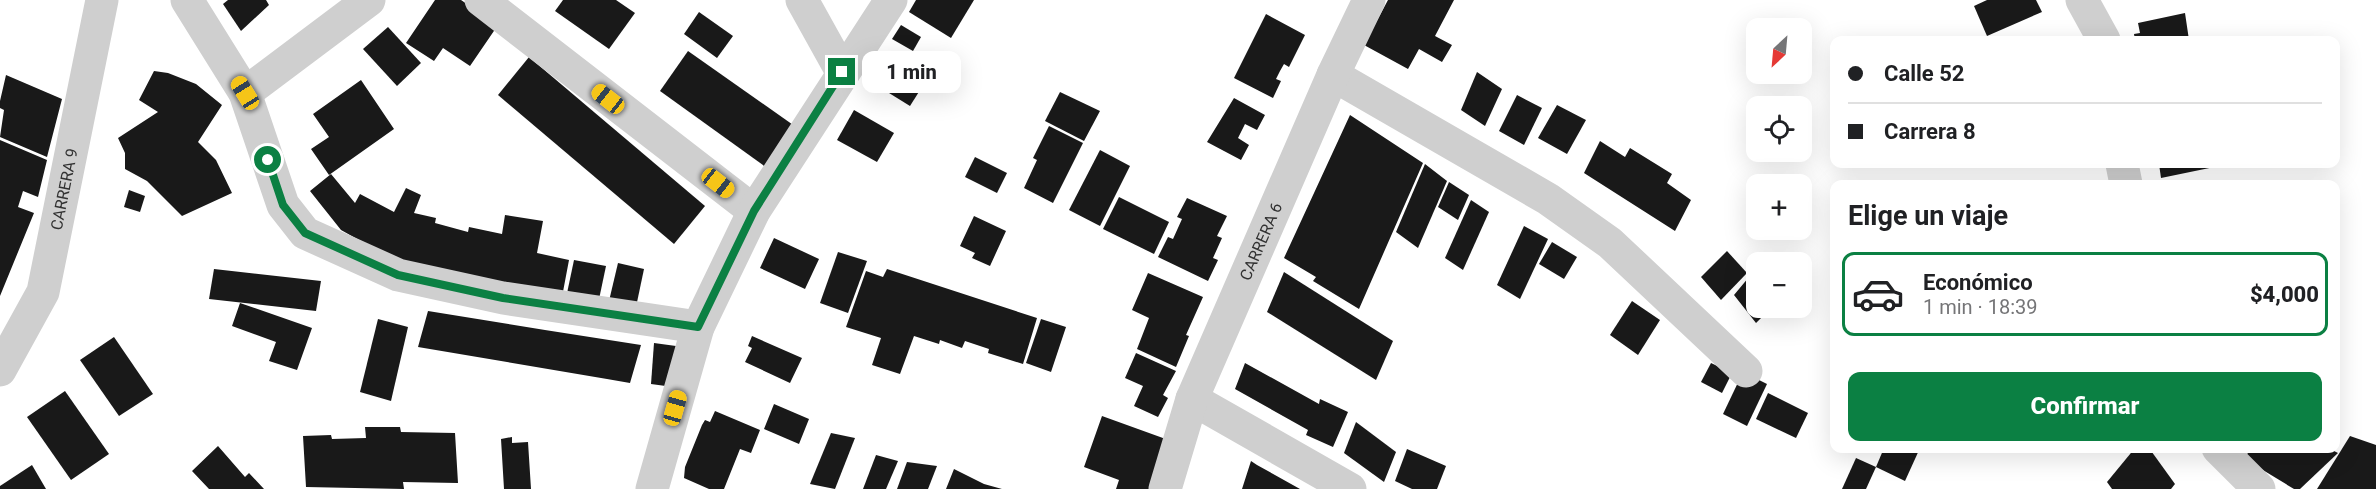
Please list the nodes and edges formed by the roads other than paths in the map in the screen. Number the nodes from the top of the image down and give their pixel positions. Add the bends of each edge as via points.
1 (102, 0) edge
2 (187, 0) edge
3 (369, 0) edge
4 (481, 0) edge
5 (802, 0) edge
6 (891, 0) edge
7 (1369, 0) edge
8 (2082, 0) edge
9 (2102, 36) edge
10 (842, 72) junction
11 (1333, 75) junction
12 (245, 93) junction
13 (754, 211) junction
14 (698, 327) junction
15 (0, 370) edge
16 (1746, 371) dead end
17 (1192, 399) junction
18 (2223, 453) edge
19 (652, 489) edge
20 (1165, 489) edge
21 (1350, 489) edge
22 (2258, 489) edge

1 - 15 street, CARRERA 9 via 43,292
2 - 12 street
3 - 12 street
4 - 13 street
5 - 10 street
6 - 10 street
7 - 11 street, CARRERA 6
8 - 9 street
10 - 13 street
11 - 16 street via 1548,199 1610,243
11 - 17 street, CARRERA 6
12 - 14 street via 283,205 305,233 398,275 503,298
13 - 14 street
14 - 19 street
17 - 20 street, CARRERA 6
17 - 21 street
18 - 22 street

